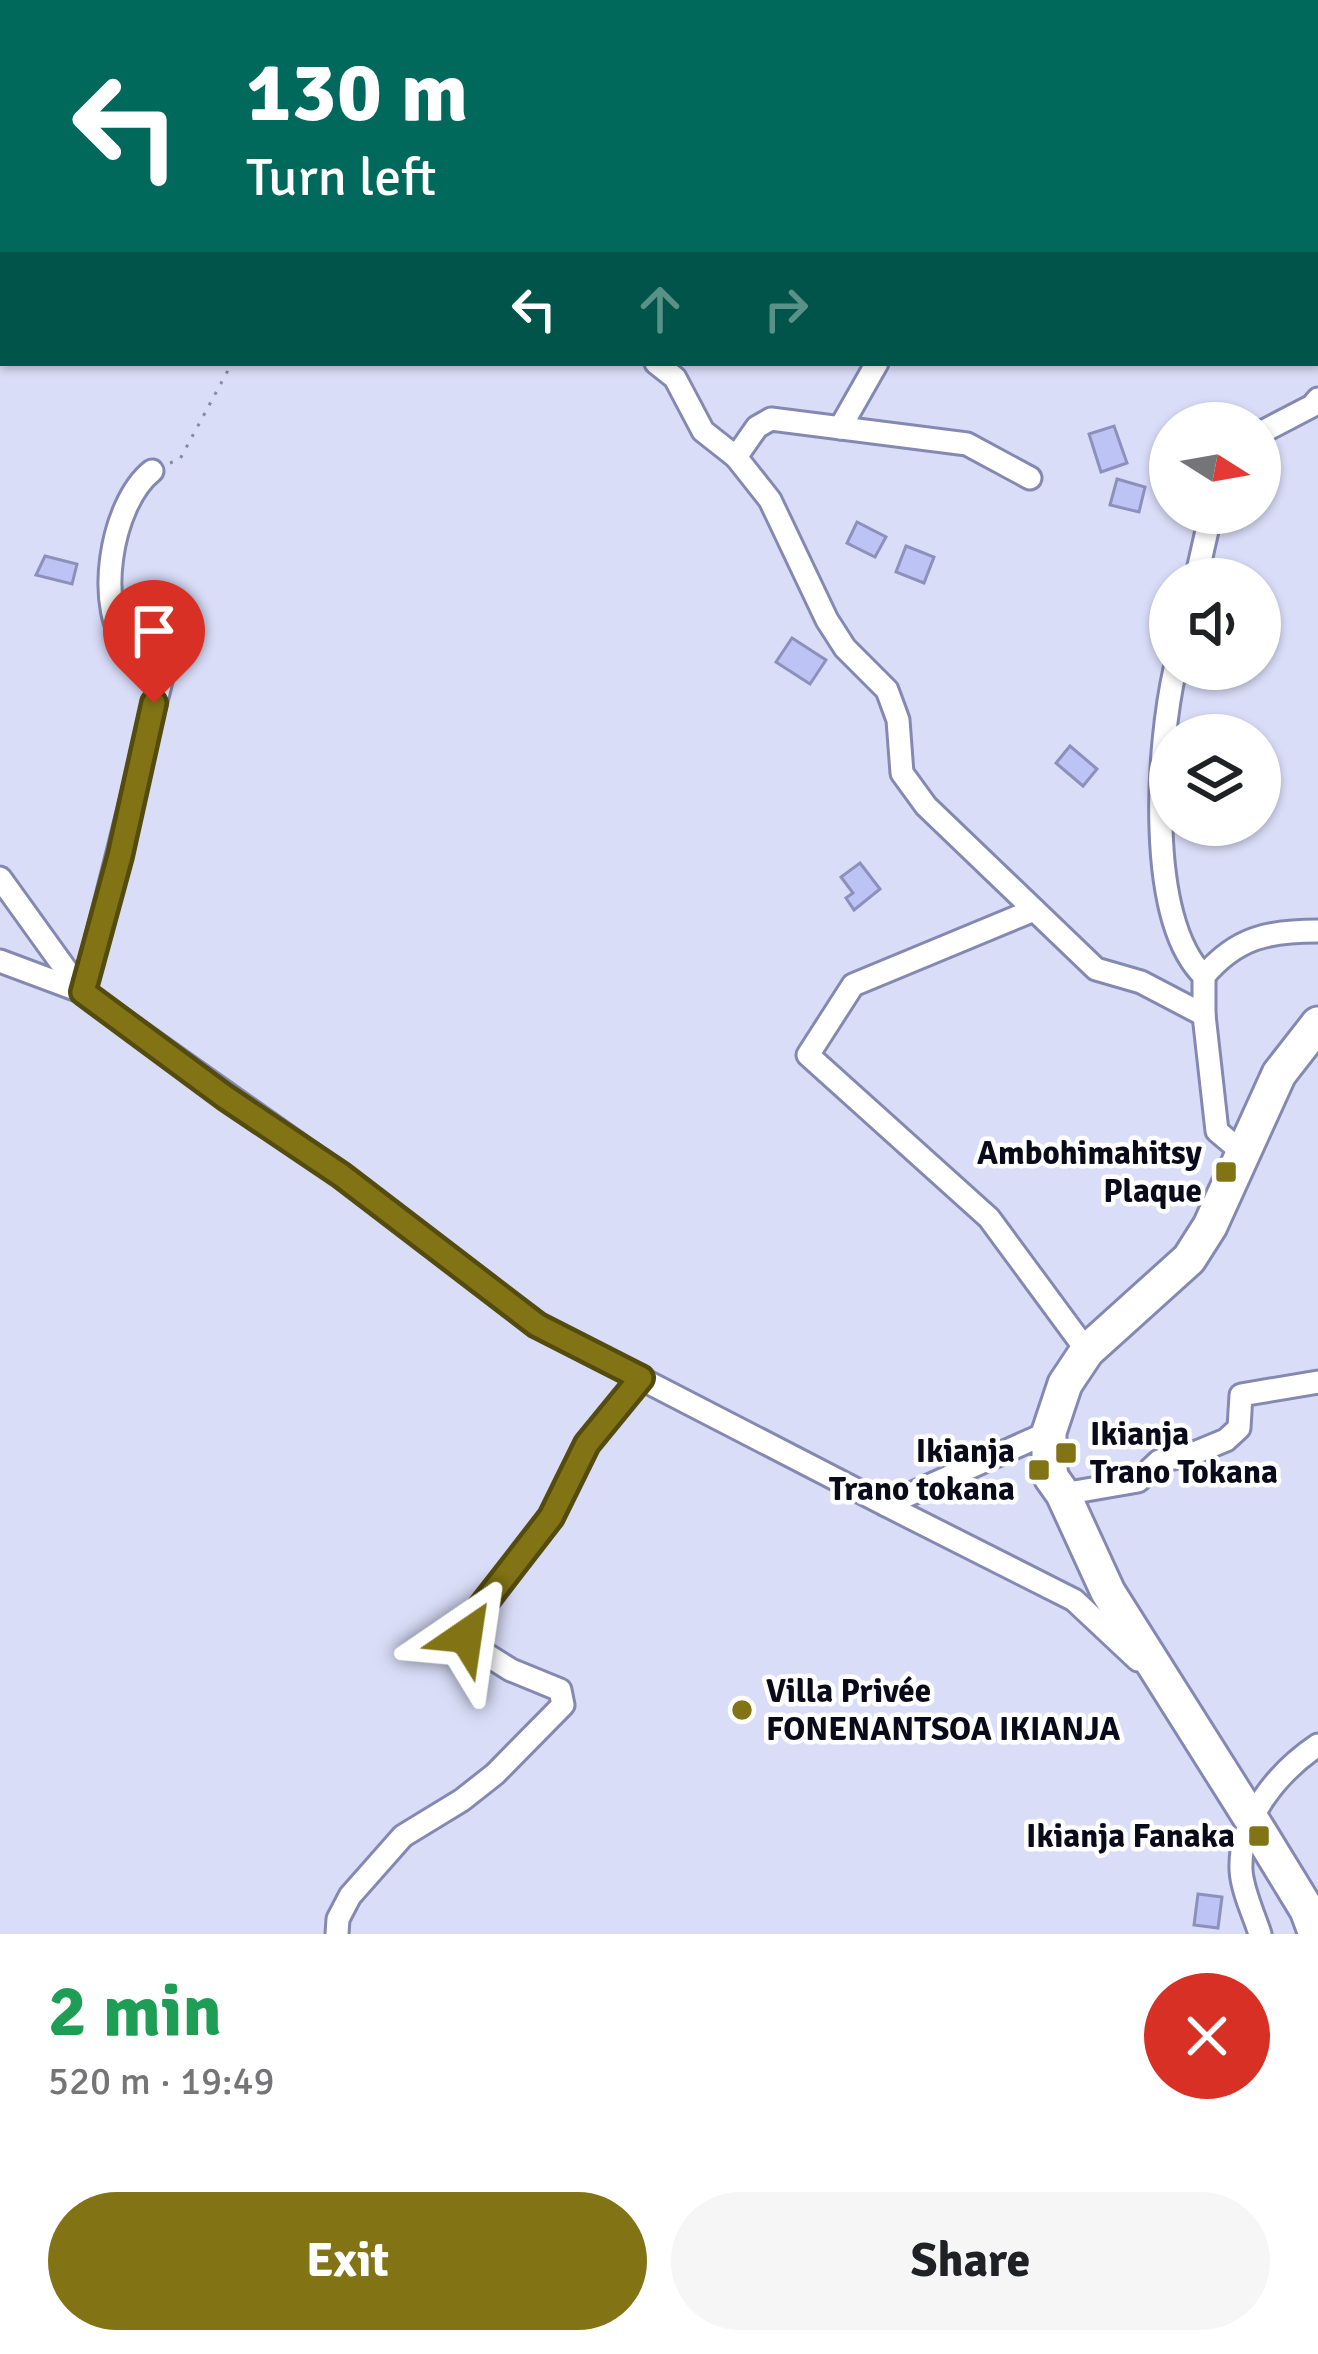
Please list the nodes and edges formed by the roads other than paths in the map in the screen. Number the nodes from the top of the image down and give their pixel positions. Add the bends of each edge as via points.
1 (660, 366) edge
2 (875, 366) edge
3 (1318, 399) edge
4 (1281, 422) edge
5 (840, 428) junction
6 (736, 457) junction
7 (152, 471) road end
8 (1030, 478) dead end
9 (1173, 690) edge
10 (0, 878) edge
11 (1034, 910) junction
12 (1318, 932) edge
13 (0, 961) edge
14 (1204, 976) junction
15 (83, 992) junction
16 (1204, 1016) junction
17 (1318, 1024) edge
18 (1243, 1154) junction
19 (1087, 1351) junction
20 (641, 1378) junction
21 (1318, 1382) edge
22 (1049, 1432) junction
23 (1063, 1494) junction
24 (886, 1505) junction
25 (1170, 1689) junction
26 (1318, 1745) edge
27 (1251, 1818) junction
28 (338, 1934) edge
29 (1260, 1934) edge
30 (1316, 1934) edge

1 - 6 street via 675,377 703,430
2 - 5 street
3 - 4 street
5 - 6 street via 771,419
5 - 8 street via 967,444
6 - 11 street via 770,500 826,620 887,690 902,772 926,806
7 - 15 street via 128,501 109,590 131,651 164,673
9 - 14 street via 1159,832 1166,887 1191,963
10 - 15 street
11 - 16 street via 1096,969 1141,982
11 - 19 street via 853,985 808,1055 988,1218
12 - 14 street via 1246,939
13 - 15 street
14 - 16 street
15 - 20 street via 537,1325
16 - 18 street via 1217,1131
17 - 18 main road via 1279,1074
18 - 19 main road via 1189,1259
19 - 22 main road via 1064,1384
20 - 24 street
20 - 28 street via 587,1444 551,1517 466,1630 468,1643 560,1690 562,1705 495,1774 403,1836 350,1896
21 - 23 street via 1241,1395 1239,1428 1226,1440 1159,1461 1138,1481
22 - 23 main road via 1051,1477
22 - 24 street
23 - 25 main road via 1108,1592
24 - 25 street via 1074,1600
25 - 27 main road
26 - 27 street via 1292,1763
27 - 29 street via 1241,1870
27 - 30 main road

